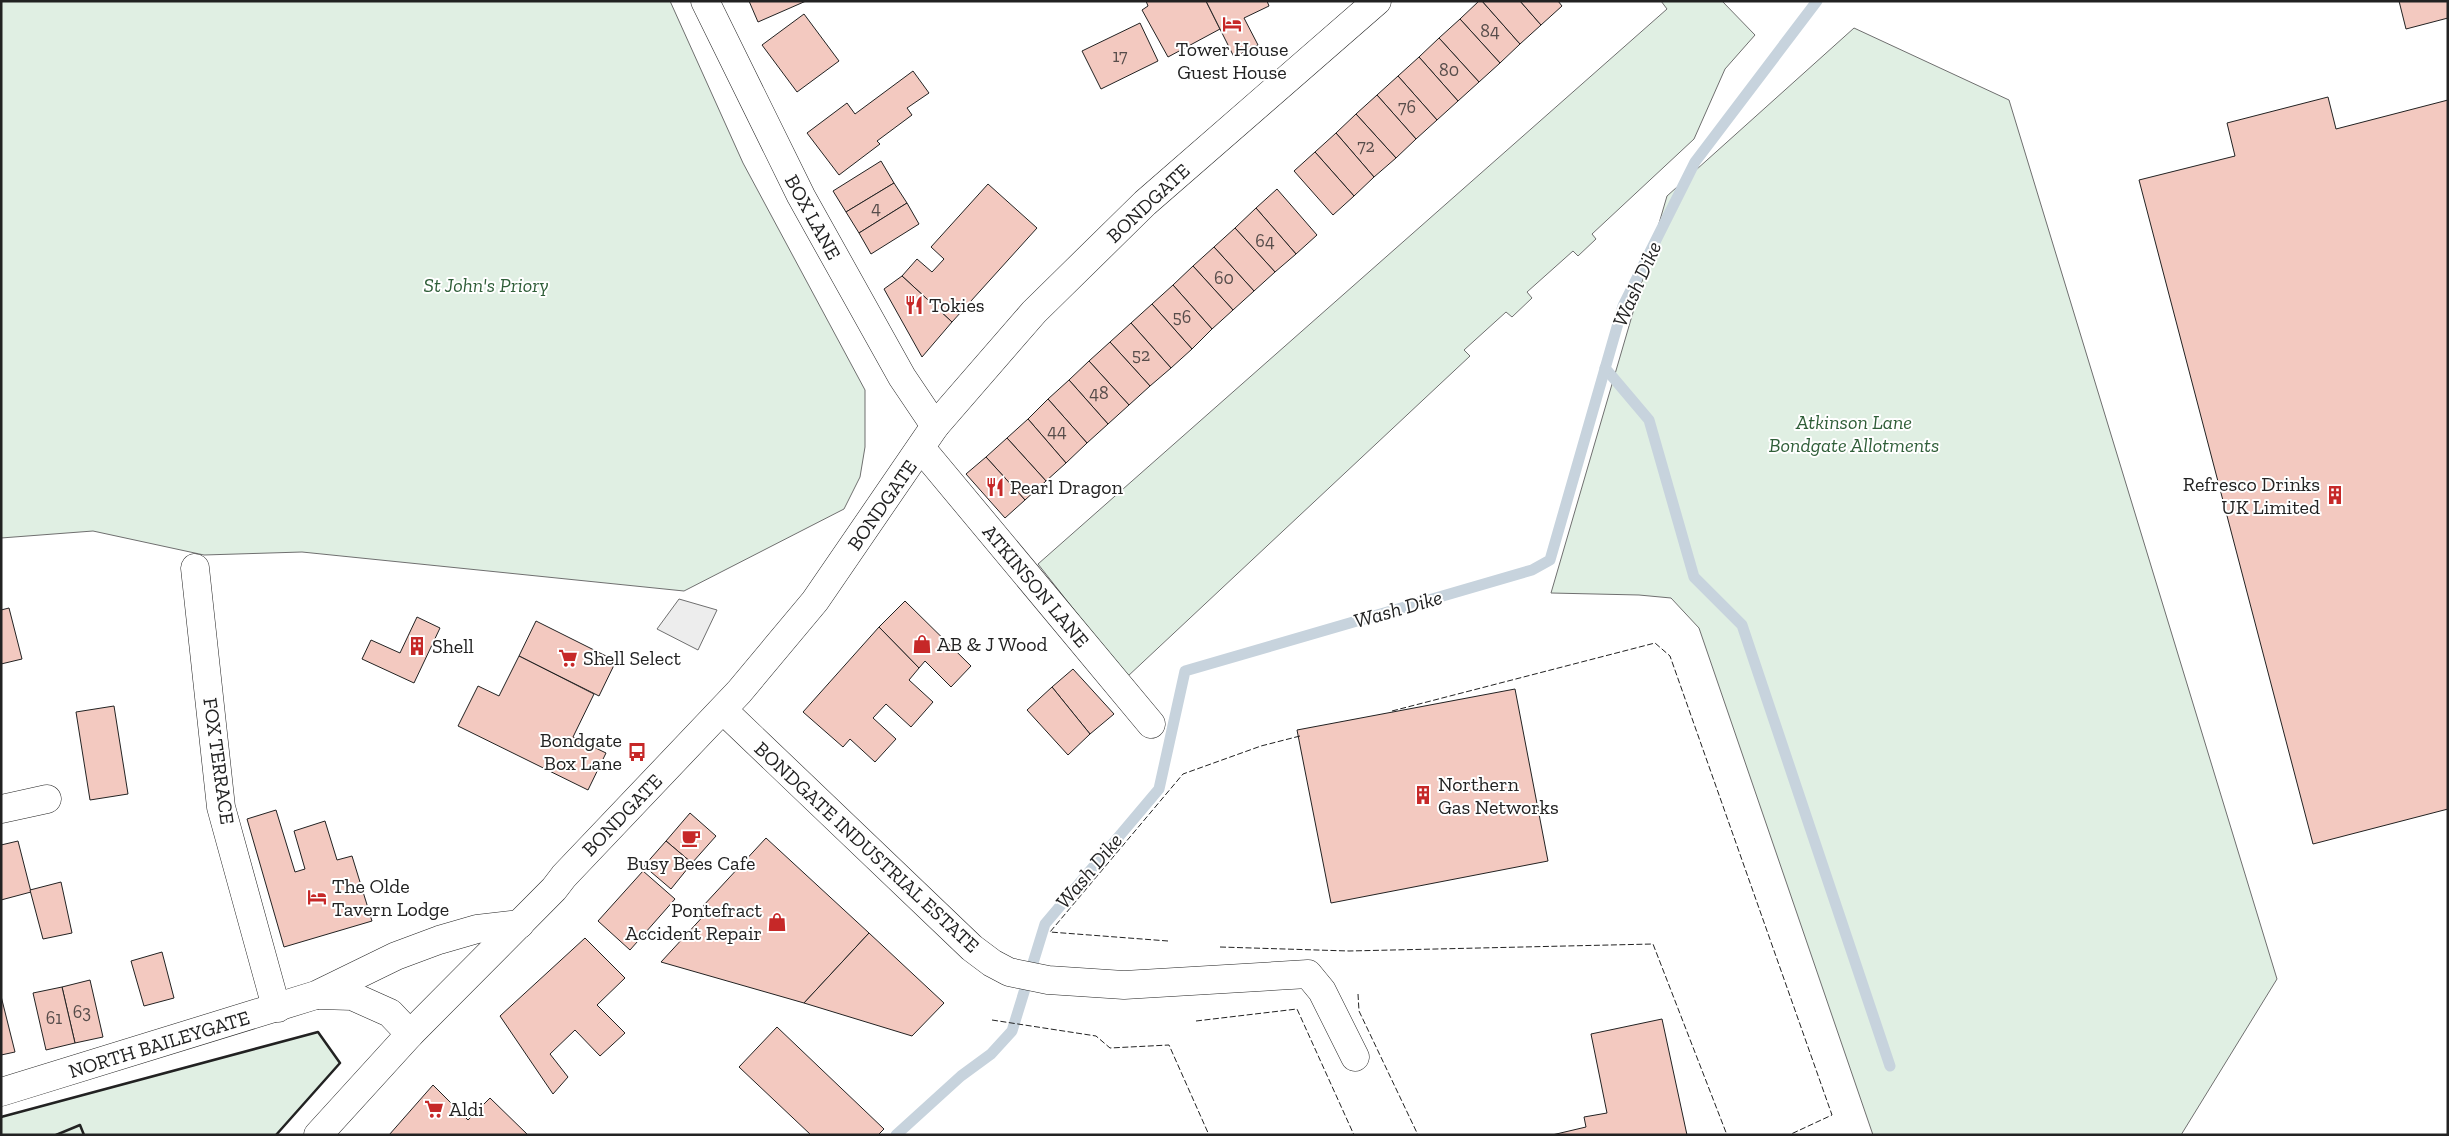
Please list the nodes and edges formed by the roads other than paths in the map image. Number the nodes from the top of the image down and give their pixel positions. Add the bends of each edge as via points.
1 (705, 1) edge
2 (1377, 1) edge
3 (928, 437) junction
4 (195, 568) dead end
5 (723, 710) junction
6 (1151, 724) dead end
7 (47, 800) dead end
8 (1, 809) edge
9 (520, 924) junction
10 (316, 995) junction
11 (278, 1008) junction
12 (410, 1034) junction
13 (1355, 1057) dead end
14 (1, 1092) edge
15 (318, 1135) edge

1 - 3 main road, BOX LANE via 801,196 902,376
2 - 3 main road, BONDGATE via 1145,203 1034,312
3 - 5 main road, BONDGATE via 815,601
3 - 6 main road, ATKINSON LANE
4 - 11 main road, FOX TERRACE via 221,807
5 - 9 main road, BONDGATE
5 - 13 main road, BONDGATE INDUSTRIAL ESTATE via 972,948 992,963 1018,975 1124,985 1308,974 1322,990
7 - 8 main road
9 - 10 main road, NORTH BAILEYGATE via 477,929 439,940 396,956
9 - 12 main road, BONDGATE
10 - 11 main road, NORTH BAILEYGATE
10 - 12 main road, NORTH BAILEYGATE via 352,996 390,1013
11 - 14 main road, NORTH BAILEYGATE
12 - 15 main road, BONDGATE

